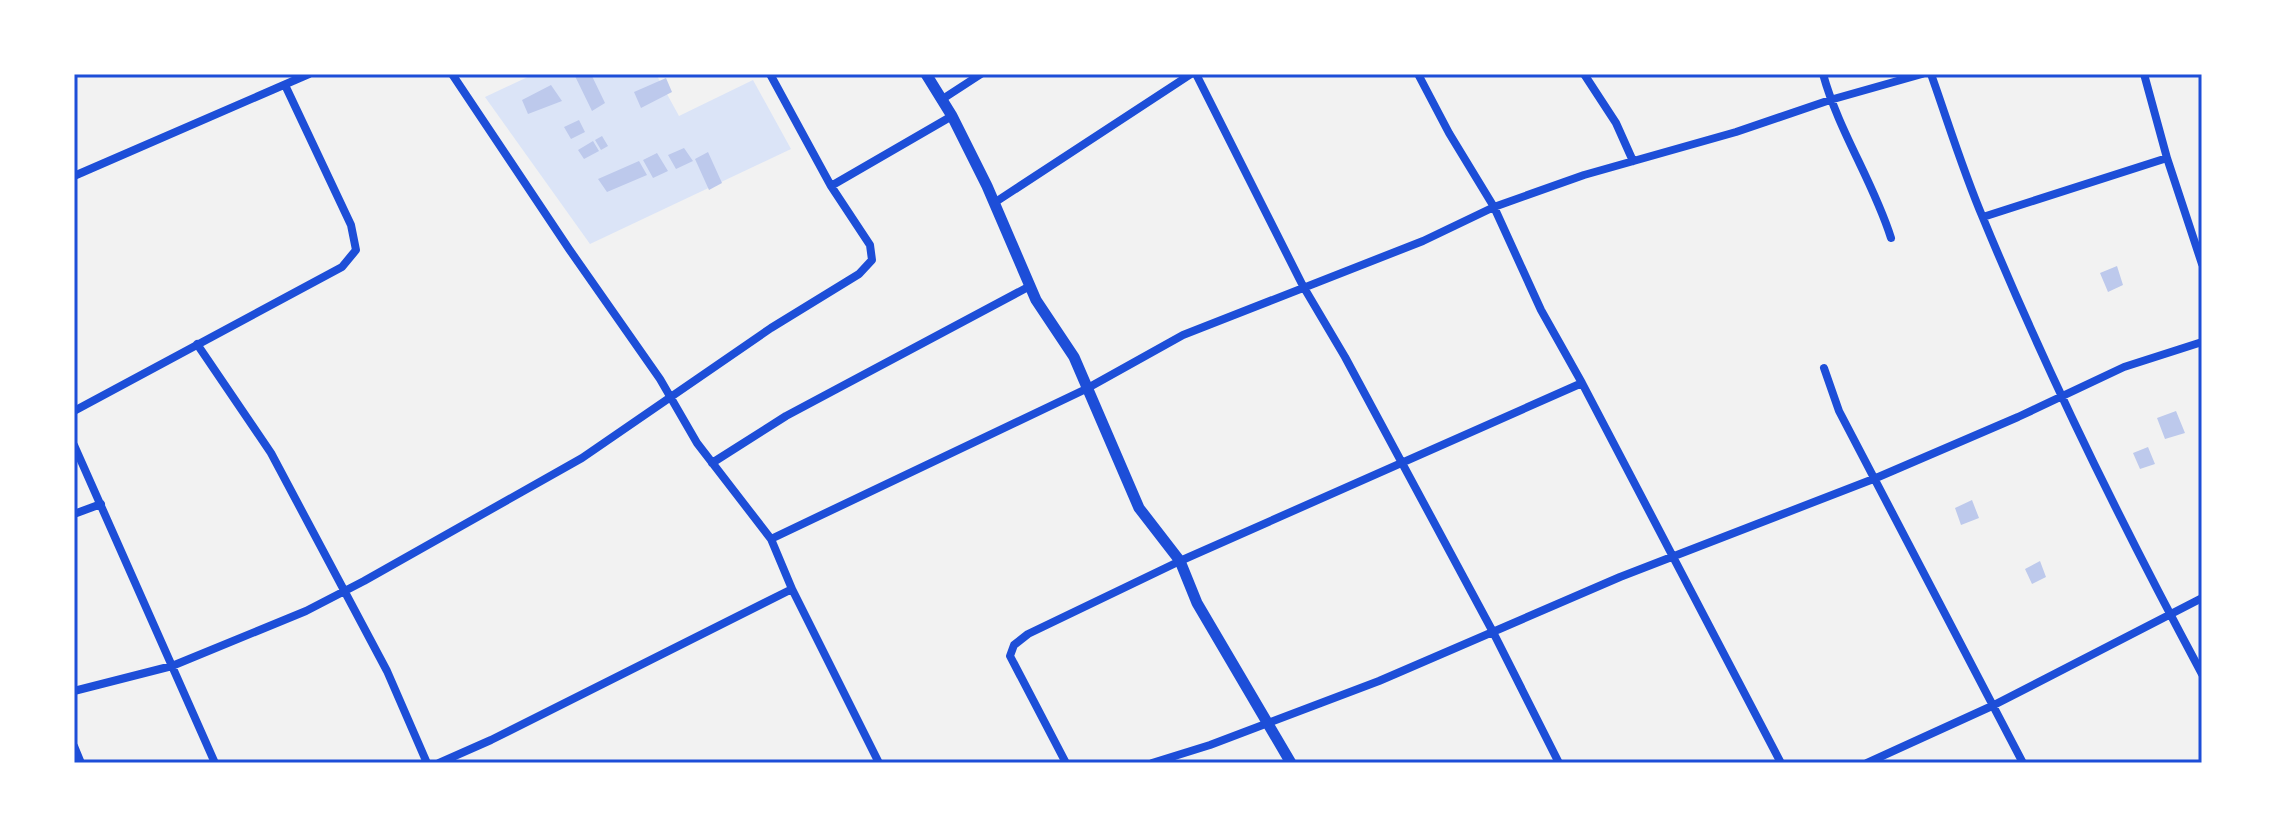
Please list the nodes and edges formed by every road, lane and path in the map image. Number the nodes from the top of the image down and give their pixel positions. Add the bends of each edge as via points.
1 (309, 74) edge
2 (452, 74) edge
3 (770, 74) edge
4 (926, 74) edge
5 (981, 74) edge
6 (1194, 74) edge
7 (1418, 74) edge
8 (1584, 74) edge
9 (1823, 74) edge
10 (1922, 74) edge
11 (1931, 74) edge
12 (2144, 74) edge
13 (285, 85) junction
14 (941, 100) junction
15 (1830, 100) junction
16 (952, 116) junction
17 (2167, 158) junction
18 (1633, 161) junction
19 (74, 176) edge
20 (831, 186) junction
21 (994, 203) junction
22 (1494, 207) junction
23 (1983, 217) junction
24 (1891, 238) dead end
25 (2202, 264) edge
26 (1030, 286) junction
27 (1303, 286) junction
28 (2202, 342) edge
29 (197, 344) junction
30 (1824, 368) dead end
31 (1582, 383) junction
32 (1086, 389) junction
33 (670, 397) junction
34 (2061, 397) junction
35 (74, 411) edge
36 (74, 445) edge
37 (1400, 462) junction
38 (712, 463) junction
39 (1876, 478) junction
40 (101, 504) junction
41 (74, 514) edge
42 (771, 539) junction
43 (1673, 557) junction
44 (1180, 561) junction
45 (792, 589) junction
46 (343, 591) junction
47 (2202, 598) edge
48 (2169, 613) junction
49 (1493, 632) junction
50 (172, 666) junction
51 (2202, 674) edge
52 (74, 691) edge
53 (1992, 706) junction
54 (1266, 724) junction
55 (74, 746) edge
56 (79, 762) edge
57 (215, 763) edge
58 (427, 763) edge
59 (439, 763) edge
60 (879, 763) edge
61 (1066, 763) edge
62 (1152, 763) edge
63 (1291, 763) edge
64 (1559, 763) edge
65 (1781, 763) edge
66 (1867, 763) edge
67 (2023, 763) edge

1 - 13 street
2 - 33 street
3 - 20 street
4 - 14 main road
5 - 14 street
6 - 21 street
6 - 27 street
7 - 22 street
8 - 18 street
9 - 15 street
10 - 15 street
11 - 23 street
12 - 17 street
13 - 19 street
13 - 29 street via 351,225 356,250 342,267
14 - 16 main road
15 - 18 street
15 - 24 street
16 - 20 street
16 - 21 main road
17 - 23 street
17 - 25 street
18 - 22 street
20 - 33 street via 870,245 872,260 859,274
21 - 26 main road
22 - 27 street via 1423,241
22 - 31 street via 1541,310
23 - 34 street
26 - 32 main road via 1074,357
26 - 38 street via 786,416
27 - 32 street via 1183,335
27 - 37 street
28 - 34 street via 2124,367
29 - 35 street
29 - 46 street via 271,453
30 - 39 street via 1839,411
31 - 37 street
31 - 43 street
32 - 42 street
32 - 44 main road via 1139,508
33 - 38 street
33 - 46 street via 582,458
34 - 39 street
34 - 48 street
36 - 40 street
37 - 44 street
37 - 49 street
38 - 42 street
39 - 43 street
39 - 53 street
40 - 41 street
40 - 50 street
42 - 45 street
43 - 49 street
43 - 65 street
44 - 54 main road via 1197,603
44 - 61 street via 1014,645 1010,656
45 - 59 street
45 - 60 street
46 - 50 street
46 - 58 street via 387,671
47 - 48 street
48 - 51 street
48 - 53 street
49 - 54 street
49 - 64 street
50 - 52 street
50 - 57 street
53 - 66 street
53 - 67 street
54 - 62 street
54 - 63 main road
55 - 56 street

